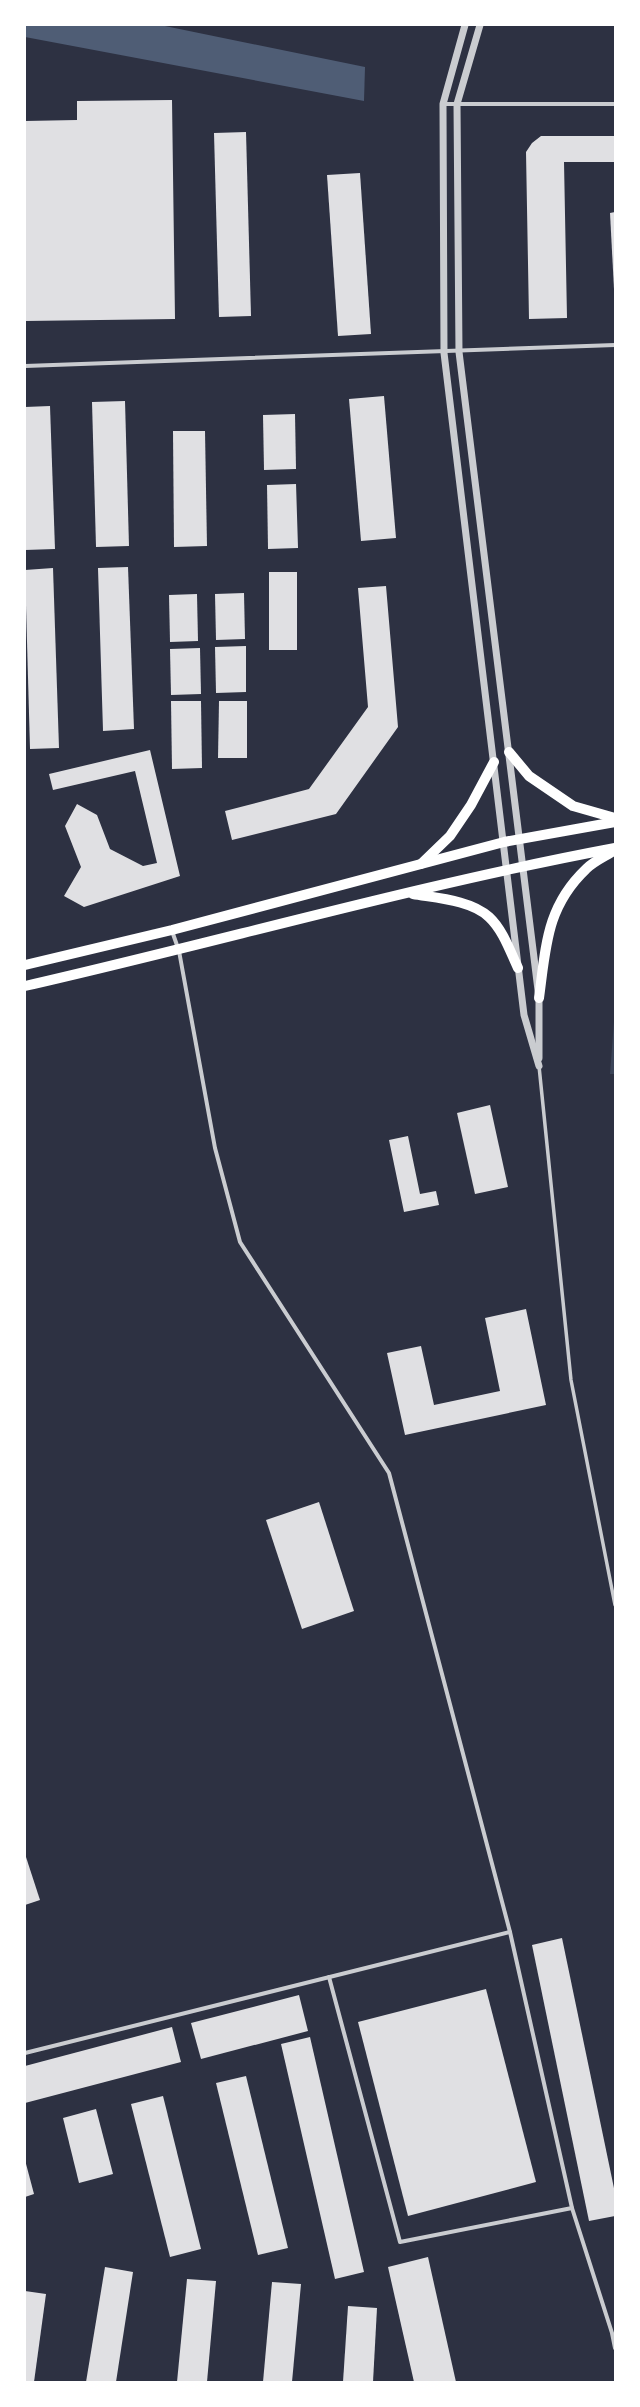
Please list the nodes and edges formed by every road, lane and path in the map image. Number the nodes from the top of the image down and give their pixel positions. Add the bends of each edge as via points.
1 (465, 25) edge
2 (480, 25) edge
3 (443, 104) junction
4 (457, 104) junction
5 (615, 104) edge
6 (615, 345) edge
7 (459, 352) junction
8 (444, 353) junction
9 (25, 366) edge
10 (509, 752) junction
11 (494, 762) junction
12 (615, 818) edge
13 (615, 822) edge
14 (520, 839) junction
15 (504, 842) junction
16 (615, 849) edge
17 (421, 864) junction
18 (524, 865) junction
19 (507, 868) junction
20 (407, 893) junction
21 (172, 930) junction
22 (179, 951) junction
23 (25, 965) edge
24 (518, 968) junction
25 (25, 986) edge
26 (539, 998) junction
27 (539, 1066) junction
28 (615, 1605) edge
29 (510, 1932) junction
30 (329, 1977) junction
31 (25, 2053) edge
32 (572, 2208) junction
33 (615, 2348) edge

1 - 3 street
2 - 4 street
3 - 4 street
3 - 8 street
4 - 5 street
4 - 7 street
6 - 7 street
7 - 8 street
7 - 10 street
8 - 9 street
8 - 11 street
10 - 12 main road via 529,776 573,806
10 - 14 street
11 - 15 street
11 - 17 main road via 471,805 450,836
13 - 14 main road
14 - 15 main road
14 - 18 street
15 - 17 main road
15 - 19 street
16 - 18 main road
16 - 26 main road via 587,868 561,897 547,937
17 - 21 main road
18 - 19 main road
18 - 26 street
19 - 20 main road
19 - 24 street
20 - 22 main road
20 - 24 main road via 456,900 489,917 505,940
21 - 22 street
21 - 23 main road
22 - 25 main road
22 - 29 street via 215,1148 240,1242 389,1473
24 - 27 street via 524,1015
26 - 27 street
27 - 28 street via 571,1380
29 - 30 street
29 - 32 street
30 - 31 street
30 - 32 street via 400,2242
32 - 33 street

